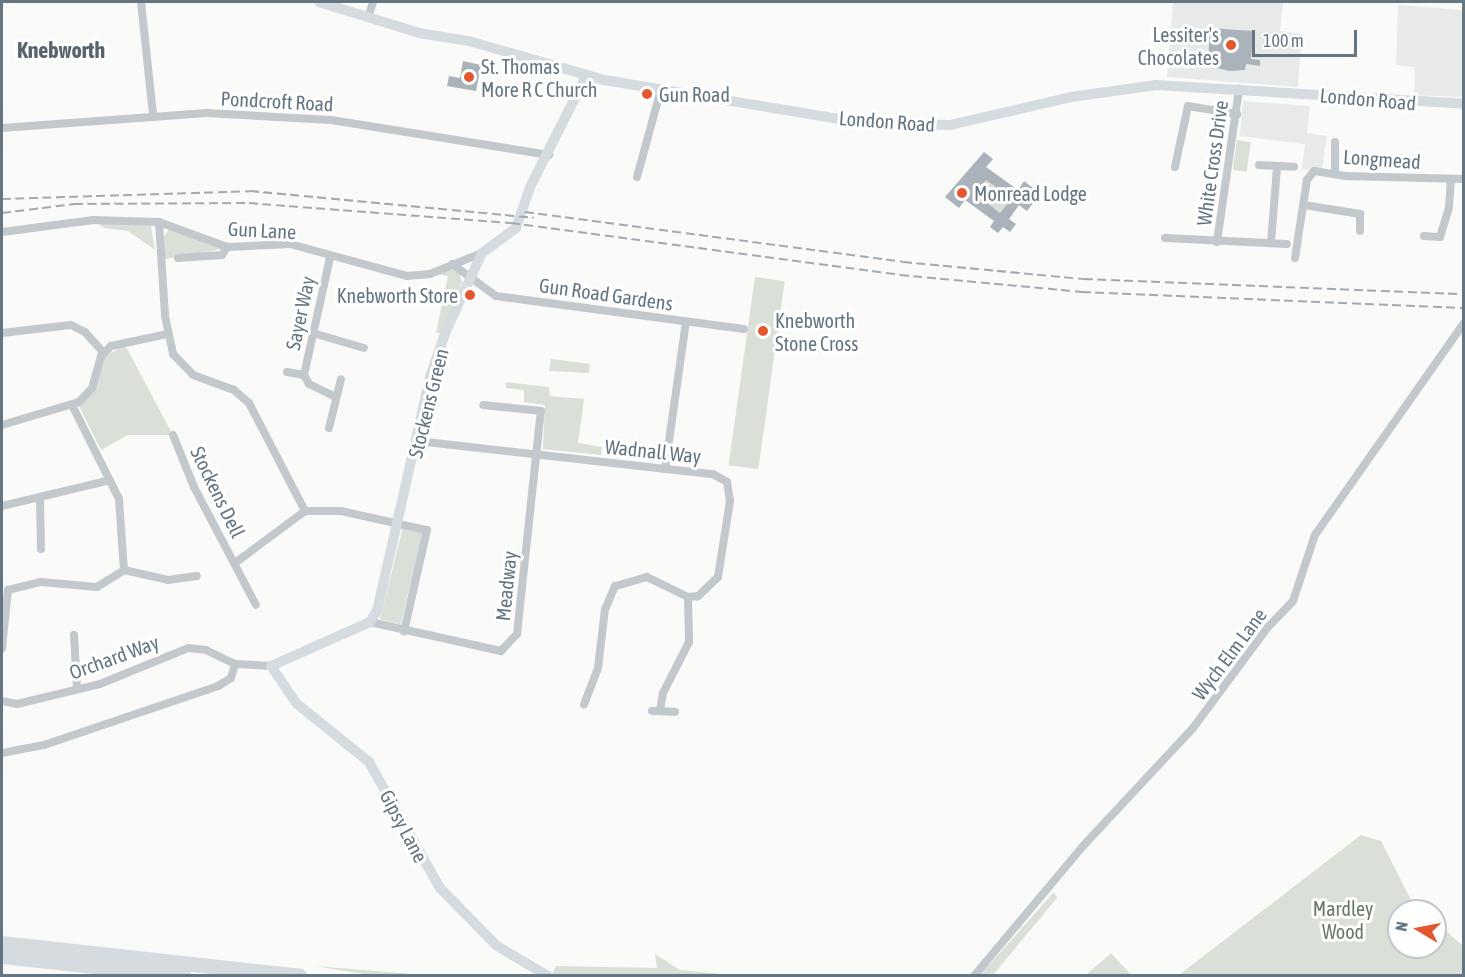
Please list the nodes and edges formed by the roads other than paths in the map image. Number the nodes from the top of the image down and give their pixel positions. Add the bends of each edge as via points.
1 (141, 2) edge
2 (319, 2) edge
3 (373, 2) edge
4 (369, 15) junction
5 (586, 76) junction
6 (661, 89) junction
7 (1239, 89) junction
8 (1464, 105) edge
9 (153, 114) junction
10 (1237, 114) junction
11 (2, 128) edge
12 (1335, 142) dead end
13 (549, 154) junction
14 (1259, 165) dead end
15 (1277, 166) junction
16 (1175, 167) dead end
17 (1294, 167) dead end
18 (1335, 172) junction
19 (637, 177) dead end
20 (1451, 179) junction
21 (1464, 179) edge
22 (1304, 205) junction
23 (159, 222) junction
24 (1360, 231) dead end
25 (2, 232) edge
26 (1424, 236) dead end
27 (1165, 238) dead end
28 (1217, 242) junction
29 (1271, 243) junction
30 (1287, 244) dead end
31 (227, 247) junction
32 (482, 253) junction
33 (178, 258) dead end
34 (330, 258) junction
35 (1296, 258) dead end
36 (452, 264) junction
37 (468, 278) junction
38 (686, 322) junction
39 (1464, 323) edge
40 (744, 329) dead end
41 (2, 333) edge
42 (313, 333) junction
43 (168, 334) junction
44 (364, 348) dead end
45 (104, 352) junction
46 (287, 372) dead end
47 (304, 375) junction
48 (341, 379) dead end
49 (336, 397) junction
50 (72, 405) junction
51 (483, 405) dead end
52 (2, 425) edge
53 (329, 428) dead end
54 (173, 435) dead end
55 (417, 441) junction
56 (536, 454) junction
57 (665, 469) junction
58 (107, 481) junction
59 (40, 500) junction
60 (2, 506) edge
61 (305, 511) junction
62 (400, 524) junction
63 (41, 549) dead end
64 (235, 563) junction
65 (124, 570) junction
66 (197, 576) dead end
67 (5, 588) edge
68 (688, 597) junction
69 (256, 605) dead end
70 (370, 622) junction
71 (404, 632) junction
72 (74, 635) dead end
73 (2, 648) edge
74 (235, 664) junction
75 (272, 666) junction
76 (77, 689) junction
77 (2, 701) edge
78 (584, 704) dead end
79 (675, 712) dead end
80 (2, 753) edge
81 (2, 943) edge
82 (2, 956) edge
83 (184, 975) edge
84 (299, 975) edge
85 (548, 975) edge
86 (974, 975) edge

1 - 9 street
2 - 4 main road, London Road
3 - 4 street
4 - 5 main road, London Road via 418,33 469,41
5 - 6 main road, London Road
5 - 13 main road
6 - 7 main road, London Road via 864,123 921,126 972,122 1112,89
6 - 19 street
7 - 8 main road, London Road
7 - 10 street, White Cross Drive
9 - 11 street, Pondcroft Road
9 - 13 street, Pondcroft Road via 331,120
10 - 16 street via 1188,106
10 - 28 street, White Cross Drive
12 - 18 street
13 - 32 main road via 530,187 516,228
14 - 15 street
15 - 17 street
15 - 29 street
18 - 20 street, Longmead via 1345,176
18 - 22 street, Longmead via 1311,173
20 - 21 street, Longmead
20 - 26 street via 1440,237
22 - 24 street via 1360,214
22 - 35 street
23 - 25 street, Gun Lane via 93,220
23 - 31 street, Gun Lane
23 - 43 street
27 - 28 street
28 - 29 street
29 - 30 street
31 - 33 street via 222,255
31 - 34 street, Gun Lane via 290,244
32 - 36 street, Gun Lane
32 - 37 main road, Stockens Green
34 - 36 street, Gun Lane via 407,276 421,276
34 - 42 street, Sayer Way
36 - 37 street, Gun Road Gardens
37 - 38 street, Gun Road Gardens via 496,296
37 - 55 main road, Stockens Green via 430,377
38 - 40 street, Gun Road Gardens
38 - 57 street
39 - 86 street, Wych Elm Lane via 1315,535 1293,601 1268,627 1193,728 1083,846
41 - 45 street via 71,325 86,332
42 - 44 street
42 - 47 street, Sayer Way
43 - 45 street via 123,341
43 - 61 street via 173,354 185,369 234,390 249,403
45 - 50 street via 92,388
46 - 47 street, Sayer Way
47 - 49 street, Sayer Way via 309,384
48 - 49 street
49 - 53 street
50 - 52 street
50 - 58 street
51 - 56 street, Meadway via 541,411
54 - 64 street, Stockens Dell via 194,487
55 - 56 street, Wadnall Way
55 - 62 main road, Stockens Green
56 - 57 street, Wadnall Way
56 - 71 street, Meadway via 518,634 510,646 501,651
57 - 68 street, Wadnall Way via 713,474 727,482 730,501 722,568 709,588
58 - 59 street
58 - 65 street via 119,499
59 - 60 street
59 - 63 street
61 - 62 street via 328,509
61 - 64 street, Stockens Dell
62 - 70 main road, Stockens Green
62 - 71 street via 427,530
64 - 69 street, Stockens Dell
65 - 66 street via 168,580
65 - 67 street via 97,587 41,582
67 - 73 street
68 - 78 street via 648,577 615,586 605,609 598,668
68 - 79 street via 689,642 656,710
70 - 71 street, Meadway
70 - 75 main road
72 - 76 street
74 - 75 street
74 - 76 street, Orchard Way via 206,650 188,648
74 - 80 street via 231,678 218,686 55,741
75 - 85 main road, Gipsy Lane via 297,704 369,762 440,888 497,946
76 - 77 street, Orchard Way via 17,704
81 - 84 highway
82 - 83 highway

